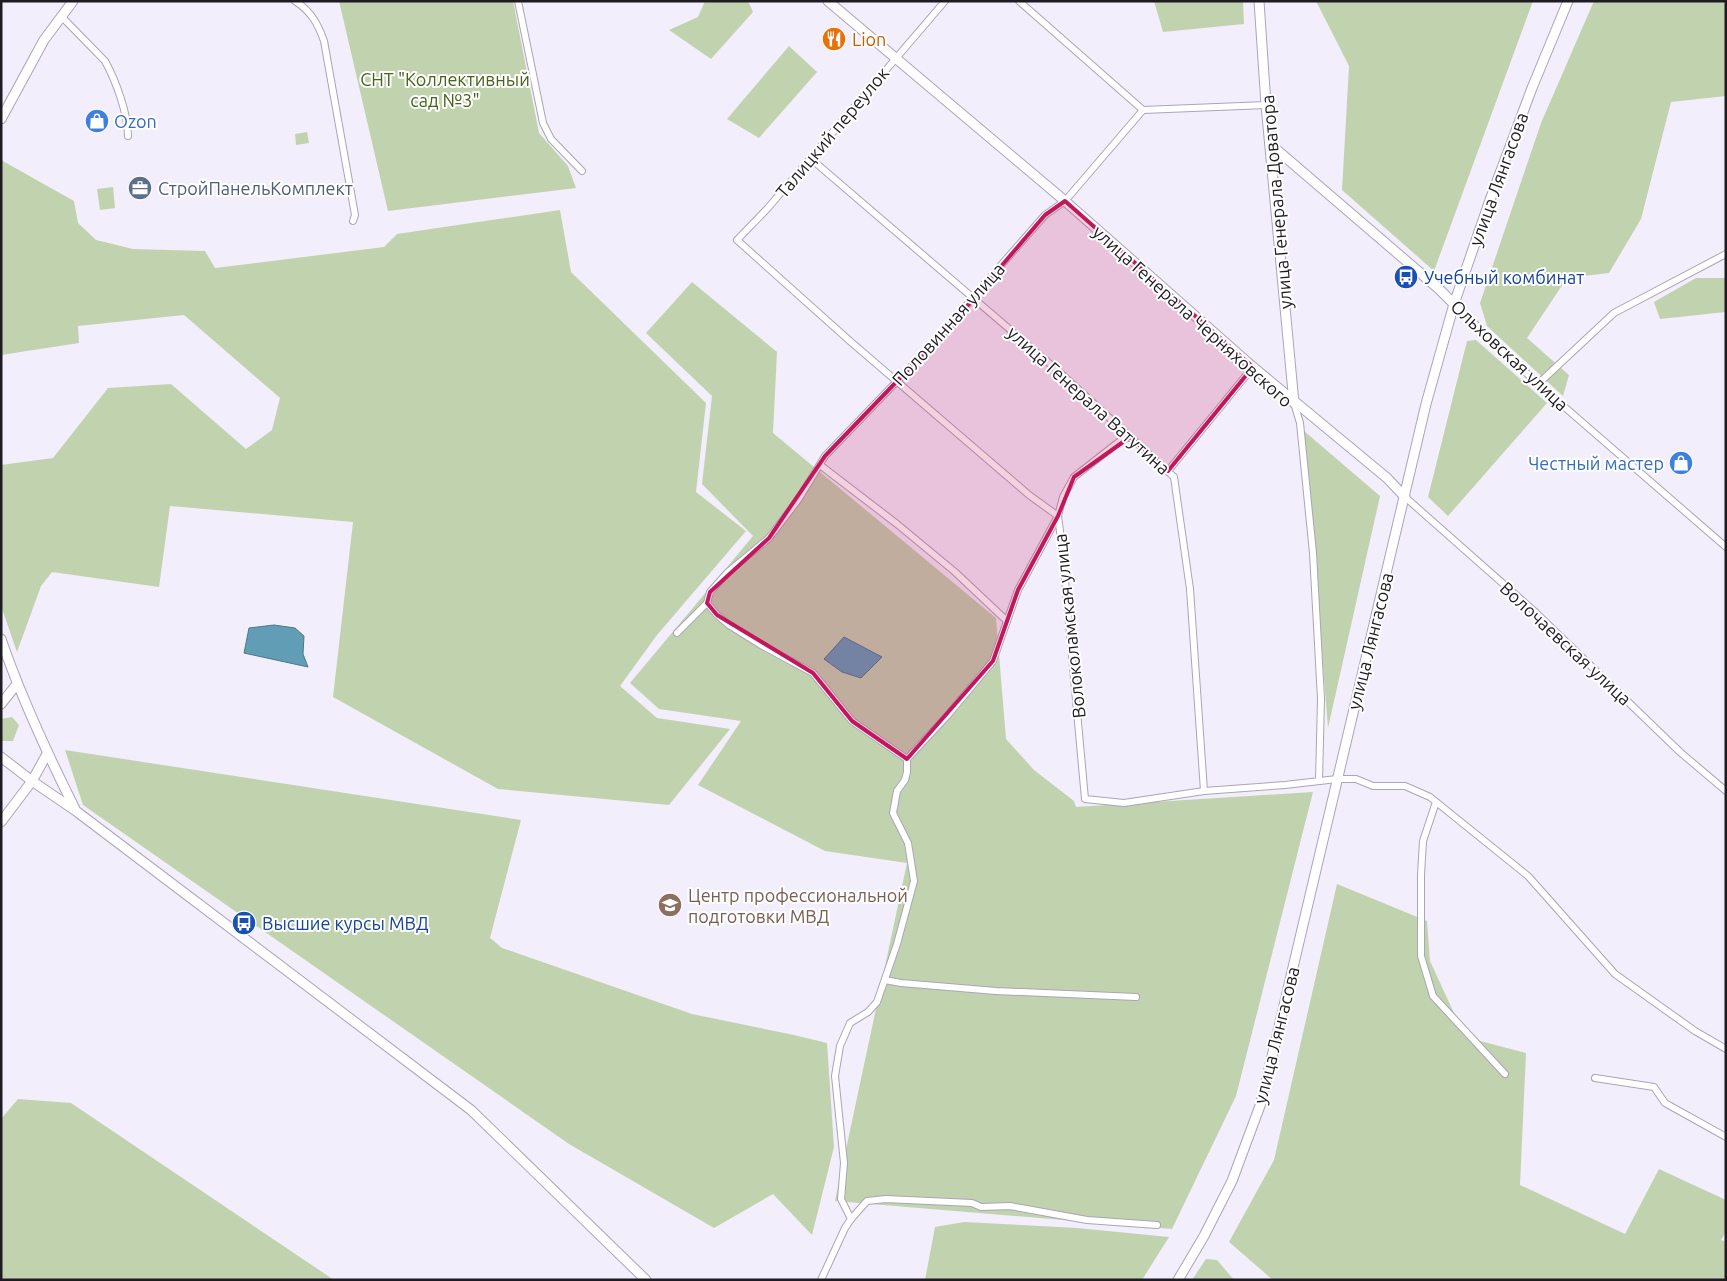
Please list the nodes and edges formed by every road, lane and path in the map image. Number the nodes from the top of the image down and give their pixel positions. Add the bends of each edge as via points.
1 (73, 1) edge
2 (295, 1) edge
3 (518, 1) edge
4 (828, 1) edge
5 (946, 1) edge
6 (1019, 1) edge
7 (1259, 1) edge
8 (1568, 1) edge
9 (61, 16) junction
10 (896, 57) junction
11 (1266, 105) junction
12 (1143, 110) junction
13 (1, 119) edge
14 (128, 136) dead end
15 (1270, 144) junction
16 (810, 158) junction
17 (582, 172) dead end
18 (1065, 201) junction
19 (354, 221) dead end
20 (737, 240) joint
21 (1726, 254) edge
22 (973, 297) junction
23 (1454, 304) junction
24 (1253, 367) junction
25 (897, 380) junction
26 (1538, 384) junction
27 (1294, 403) junction
28 (1130, 437) junction
29 (820, 465) junction
30 (1168, 471) junction
31 (1405, 497) junction
32 (1058, 516) junction
33 (1726, 547) edge
34 (707, 603) junction
35 (1007, 621) junction
36 (677, 633) dead end
37 (1, 638) edge
38 (17, 684) junction
39 (1, 704) edge
40 (48, 754) junction
41 (1, 757) edge
42 (907, 759) junction
43 (1337, 779) junction
44 (32, 781) junction
45 (1319, 781) junction
46 (1204, 791) junction
47 (1726, 791) edge
48 (1436, 802) junction
49 (76, 811) junction
50 (1, 822) edge
51 (885, 980) junction
52 (1136, 997) dead end
53 (1726, 1049) edge
54 (1505, 1074) dead end
55 (1595, 1078) dead end
56 (1726, 1137) edge
57 (851, 1219) junction
58 (1158, 1226) dead end
59 (646, 1280) edge
60 (821, 1280) edge
61 (1178, 1280) edge

1 - 9 street
2 - 19 street via 311,14 324,41
3 - 17 street via 544,123 550,139
4 - 10 street, улица Генерала Черняховского
5 - 10 street, Талицкий переулок
6 - 12 street
7 - 11 street, улица Генерала Доватора
8 - 23 street, улица Лянгасова via 1532,88
9 - 13 street via 44,40
9 - 14 street via 105,61 126,117
10 - 16 street, Талицкий переулок
10 - 18 street, улица Генерала Черняховского
11 - 12 street
11 - 15 street, улица Генерала Доватора
12 - 18 street, Половинная улица
15 - 23 street, Ольховская улица
15 - 27 street, улица Генерала Доватора
16 - 20 street, Талицкий переулок
16 - 22 street, улица Генерала Ватутина
18 - 22 street, Половинная улица via 1045,216
18 - 24 street, улица Генерала Черняховского
20 - 25 street, Волоколамская улица
21 - 26 street via 1614,313
22 - 25 street, Половинная улица via 950,326
22 - 28 street, улица Генерала Ватутина
23 - 26 street, Ольховская улица
23 - 31 street, улица Лянгасова via 1426,404
24 - 27 street, улица Генерала Черняховского
24 - 30 street
25 - 29 street, Половинная улица
25 - 32 street, Волоколамская улица via 1029,495
26 - 33 street, Ольховская улица
27 - 31 street via 1387,478
27 - 45 street, улица Генерала Черняховского via 1300,423 1313,553 1321,699
28 - 30 street, улица Генерала Ватутина
28 - 32 street via 1120,441 1074,477 1063,497
29 - 34 street, Половинная улица via 769,538 728,572 710,592
29 - 35 street via 955,572
30 - 46 street, улица Генерала Ватутина via 1174,477 1190,589
31 - 43 street, улица Лянгасова
31 - 47 street, Волочаевская улица via 1534,611 1680,752
32 - 35 street via 1018,590
32 - 46 street, Волоколамская улица via 1085,799 1124,804
34 - 36 street, Половинная улица
34 - 42 street via 729,625 812,673 852,721
35 - 42 street via 993,661
37 - 38 street
38 - 39 street
38 - 40 street
40 - 44 street
40 - 49 street
41 - 44 street
42 - 51 street via 908,772 896,791 893,813 908,843 914,881
43 - 45 street
43 - 48 street via 1356,779 1374,786 1405,786
43 - 61 street, улица Лянгасова via 1261,1103 1232,1181
44 - 49 street
44 - 50 street
45 - 46 street
48 - 53 street via 1528,876 1615,974
48 - 54 street via 1423,841 1421,956 1433,996
49 - 59 street via 471,1110
51 - 52 street via 996,991
51 - 57 street via 877,1002 850,1023 840,1046 835,1076 844,1163 842,1199
55 - 56 street via 1654,1086 1665,1103
57 - 58 street via 867,1202 886,1198 972,1203 981,1207 1010,1206 1088,1220
57 - 60 street

